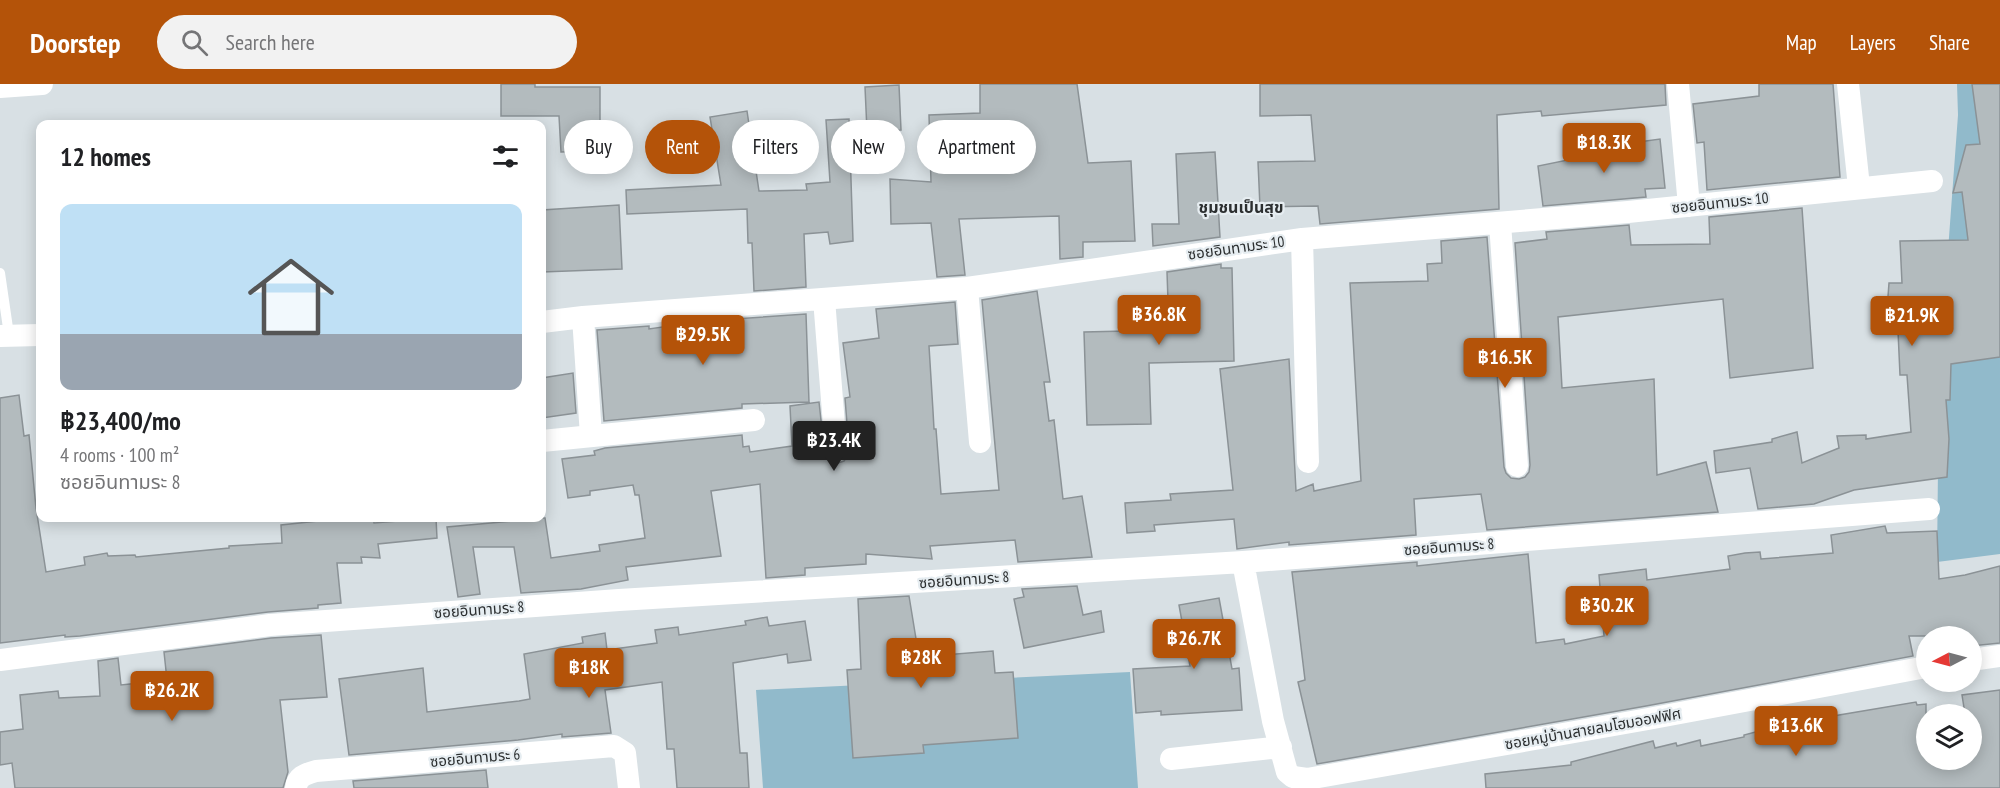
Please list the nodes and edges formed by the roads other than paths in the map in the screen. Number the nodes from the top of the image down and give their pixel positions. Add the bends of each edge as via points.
1 (1678, 84) edge
2 (1848, 84) edge
3 (1932, 181) dead end
4 (1859, 187) junction
5 (1689, 207) junction
6 (1500, 224) junction
7 (1302, 238) junction
8 (0, 273) edge
9 (967, 288) junction
10 (824, 299) junction
11 (583, 317) junction
12 (546, 322) edge
13 (36, 335) edge
14 (4, 336) edge
15 (754, 420) dead end
16 (591, 436) junction
17 (546, 441) edge
18 (980, 442) dead end
19 (836, 450) dead end
20 (1308, 462) dead end
21 (1516, 466) dead end
22 (1929, 509) dead end
23 (1243, 562) junction
24 (2000, 656) edge
25 (1982, 658) edge
26 (0, 660) edge
27 (1916, 669) edge
28 (1281, 747) junction
29 (1171, 759) dead end
30 (296, 788) edge
31 (629, 788) edge

1 - 5 street
2 - 4 street
3 - 4 street, ซอยอินทามระ 10
4 - 5 street, ซอยอินทามระ 10
5 - 6 street, ซอยอินทามระ 10
6 - 7 street, ซอยอินทามระ 10
6 - 21 street
7 - 9 street, ซอยอินทามระ 10
7 - 20 street
8 - 14 lane
9 - 10 street, ซอยอินทามระ 10
9 - 18 street
10 - 11 street, ซอยอินทามระ 10
10 - 19 street
11 - 12 street, ซอยอินทามระ 10
11 - 16 street
13 - 14 street
15 - 16 street
16 - 17 street
22 - 23 street, ซอยอินทามระ 8
23 - 26 street, ซอยอินทามระ 8 via 270,625
23 - 28 street, ซอยหมู่บ้านสายลมโฮมออฟฟิศ
24 - 25 street
27 - 28 street, ซอยหมู่บ้านสายลมโฮมออฟฟิศ via 1307,779 1287,772
28 - 29 street
30 - 31 street, ซอยอินทามระ 6 via 304,774 316,771 614,746 625,753

